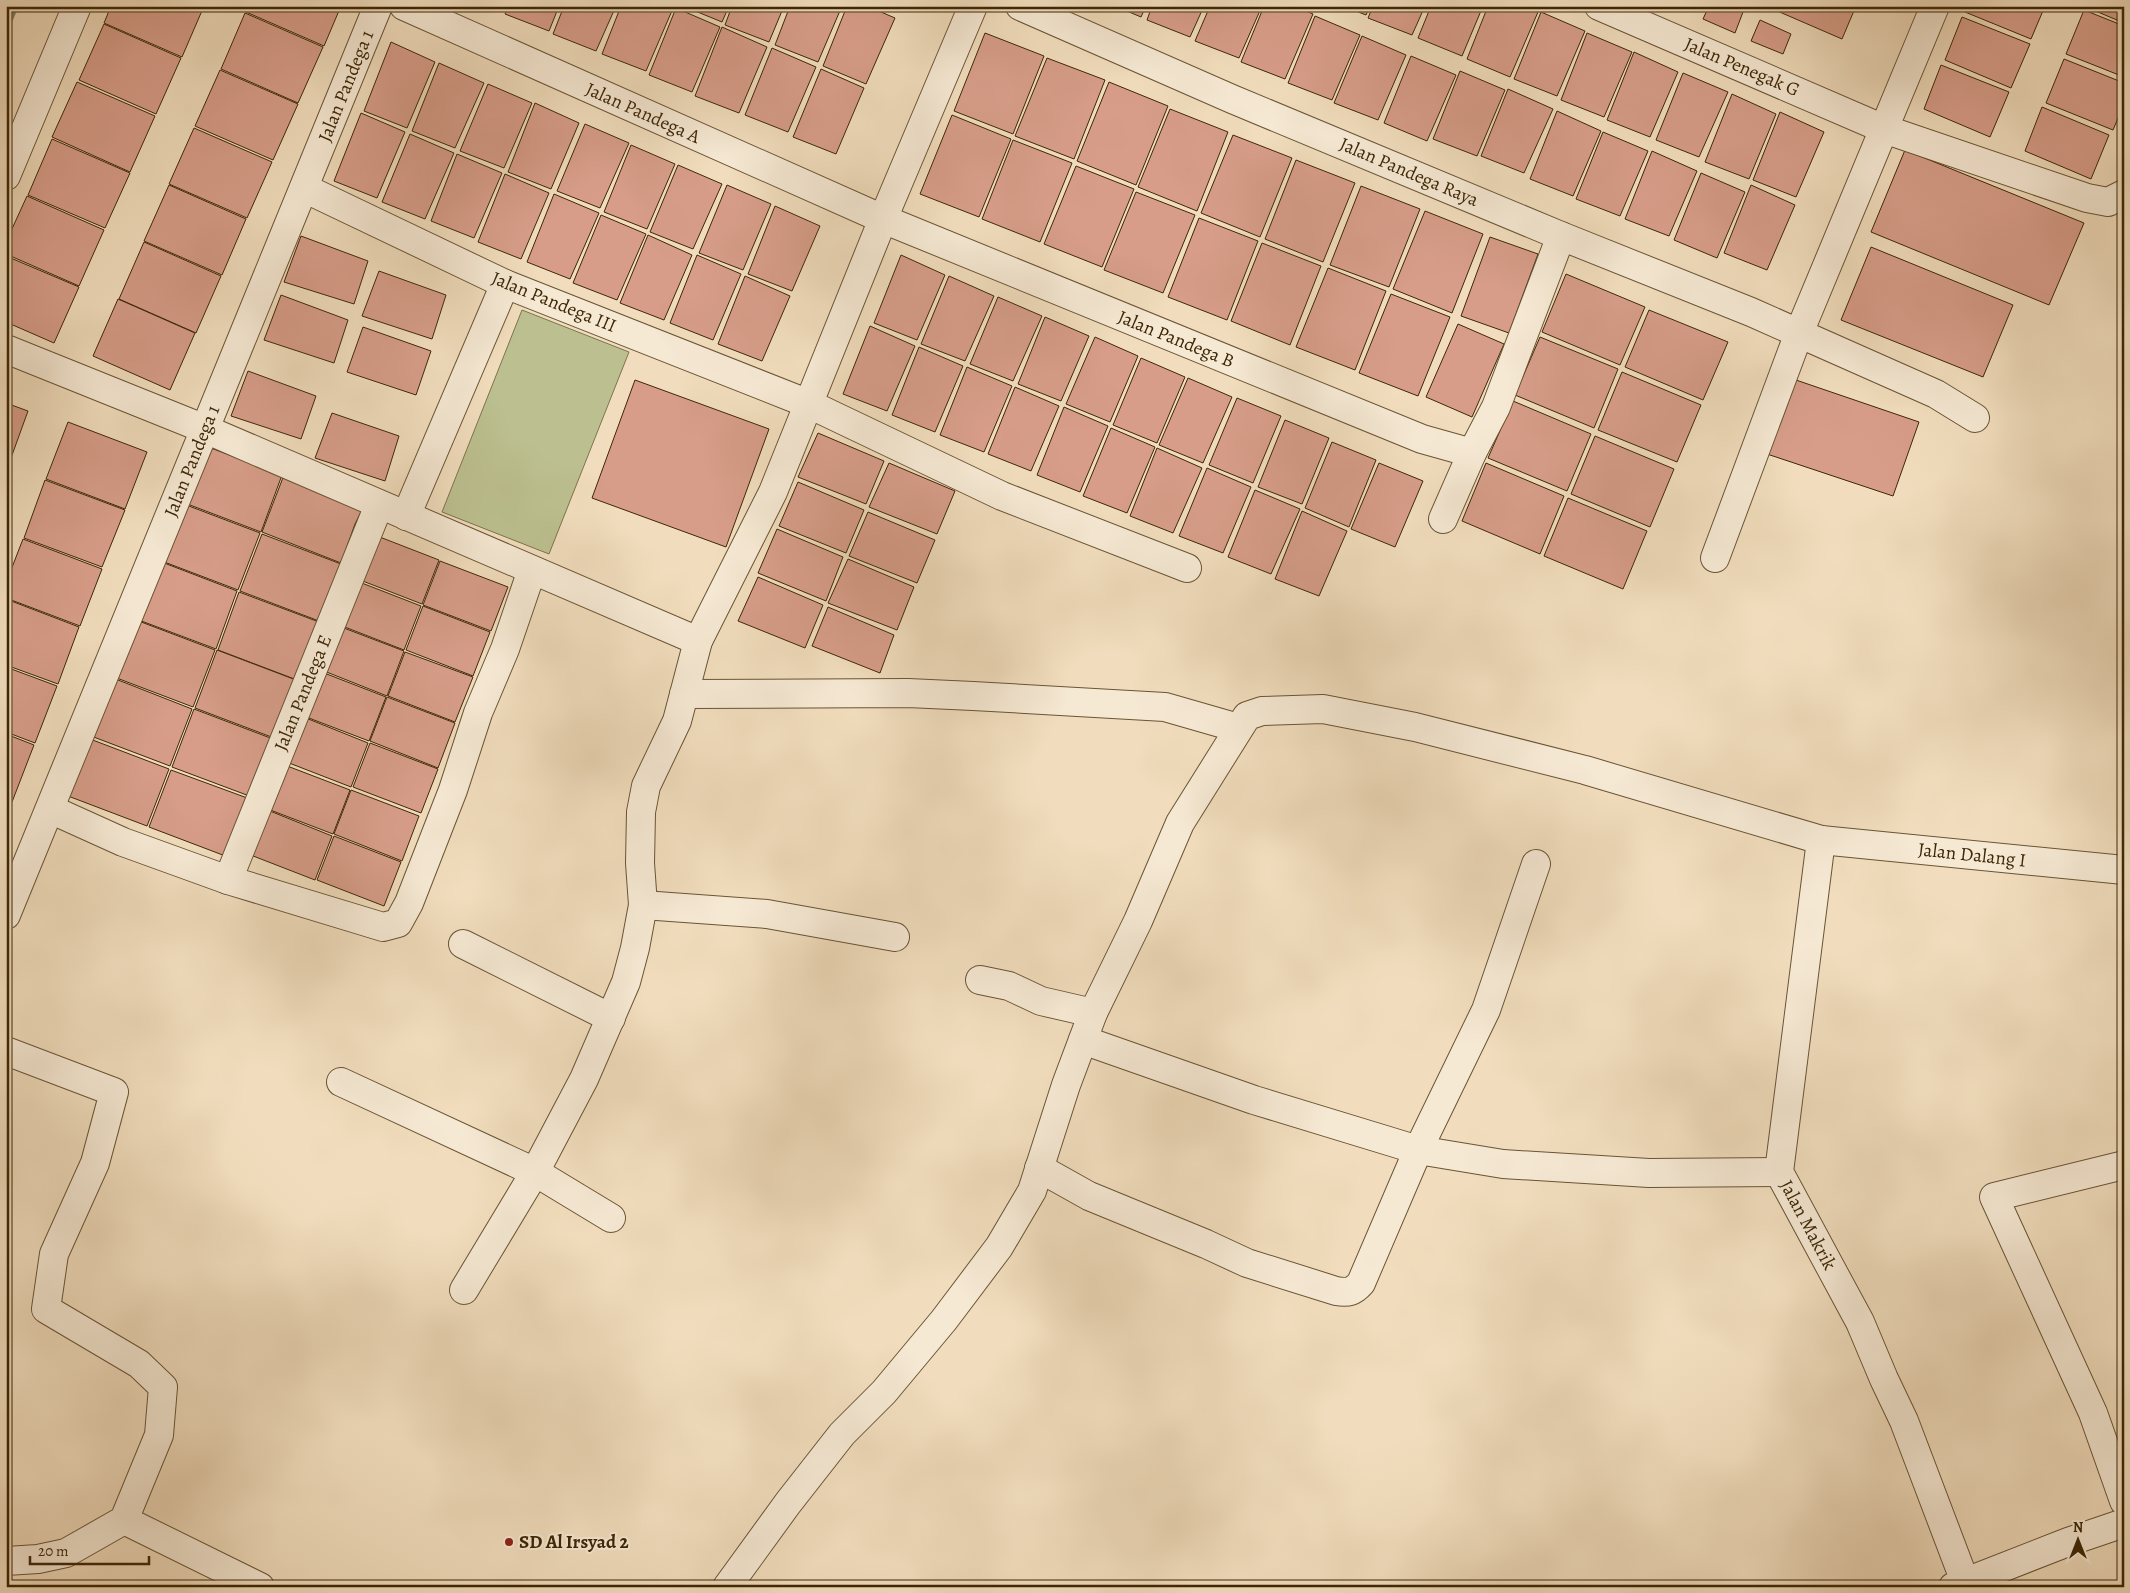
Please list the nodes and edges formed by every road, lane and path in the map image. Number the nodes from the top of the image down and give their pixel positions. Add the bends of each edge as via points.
1 (78, 6) edge
2 (378, 6) edge
3 (404, 6) edge
4 (973, 6) edge
5 (1020, 6) edge
6 (1599, 6) edge
7 (1935, 6) edge
8 (1644, 15) edge
9 (1884, 129) junction
10 (6, 176) edge
11 (304, 188) junction
12 (2124, 194) edge
13 (883, 219) junction
14 (1560, 236) junction
15 (505, 284) junction
16 (1799, 333) junction
17 (6, 350) edge
18 (809, 404) junction
19 (1975, 418) dead end
20 (205, 429) junction
21 (1472, 453) junction
22 (379, 505) junction
23 (406, 516) junction
24 (1443, 519) dead end
25 (1715, 558) dead end
26 (1187, 568) dead end
27 (532, 570) junction
28 (698, 641) junction
29 (996, 684) dead end
30 (684, 694) junction
31 (1229, 725) junction
32 (50, 809) junction
33 (1821, 840) junction
34 (1536, 864) dead end
35 (2124, 870) edge
36 (228, 880) junction
37 (643, 905) junction
38 (6, 916) edge
39 (895, 936) dead end
40 (463, 944) dead end
41 (980, 980) dead end
42 (1092, 1012) junction
43 (611, 1018) junction
44 (1083, 1040) junction
45 (6, 1051) edge
46 (341, 1082) dead end
47 (1418, 1150) junction
48 (2124, 1165) edge
49 (1040, 1168) junction
50 (535, 1172) junction
51 (1779, 1172) junction
52 (612, 1218) dead end
53 (464, 1290) dead end
54 (2124, 1501) edge
55 (124, 1520) junction
56 (2124, 1523) edge
57 (6, 1561) edge
58 (1962, 1585) edge
59 (260, 1587) edge
60 (727, 1587) edge

1 - 10 street
2 - 11 street, Jalan Pandega 1
3 - 13 street, Jalan Pandega A
4 - 13 street
5 - 14 street, Jalan Pandega Raya
6 - 8 street, Jalan Penegak G
7 - 9 street
8 - 9 street, Jalan Penegak G
9 - 12 street, Jalan Penegak G via 2088,198 2108,202
9 - 16 street
11 - 15 street, Jalan Pandega III
11 - 20 street, Jalan Pandega 1
13 - 18 street
13 - 21 street, Jalan Pandega B via 1422,439
14 - 16 street, Jalan Pandega Raya
14 - 21 street via 1496,407
15 - 18 street, Jalan Pandega III
15 - 23 street
16 - 19 street, Jalan Pandega Raya via 1936,394
16 - 25 street
17 - 20 street
18 - 26 street, Jalan Pandega III via 1002,496
18 - 28 street via 773,492
20 - 22 street
20 - 32 street, Jalan Pandega 1
21 - 24 street
22 - 23 street
22 - 36 street, Jalan Pandega E
23 - 27 street
27 - 28 street
27 - 36 street via 505,649 478,712 453,790 398,924 383,927
28 - 30 street
29 - 31 street via 1096,686 1182,696 1209,701 1224,714
30 - 31 street via 908,693 973,696 1165,707
30 - 37 street via 677,721 646,786 641,812
31 - 33 street, Jalan Dalang I via 1262,711 1332,710 1415,727 1585,770
31 - 42 street, Jalan Dalang I
32 - 36 street via 122,842
32 - 38 street, Jalan Pandega 1
33 - 35 street, Jalan Dalang I
33 - 51 street, Jalan Makrik
34 - 47 street via 1486,1010
37 - 39 street via 768,914
37 - 43 street via 626,982
40 - 43 street
41 - 42 street via 1009,986 1041,1001
42 - 44 street, Jalan Dalang I
43 - 50 street via 584,1079
44 - 47 street via 1254,1100
44 - 49 street, Jalan Dalang I
45 - 55 street via 114,1092 95,1163 54,1254 46,1309 139,1364 163,1386 159,1435
46 - 50 street
47 - 49 street via 1361,1283 1346,1293 1247,1263 1089,1196
47 - 51 street via 1503,1164 1649,1173
48 - 54 street via 1994,1197 2093,1413
49 - 60 street, Jalan Dalang I via 1032,1191 1000,1247 884,1392 842,1434
50 - 52 street
50 - 53 street
51 - 58 street, Jalan Makrik via 1860,1322 1904,1421
55 - 57 street via 66,1553 38,1560
55 - 59 street
56 - 58 street

